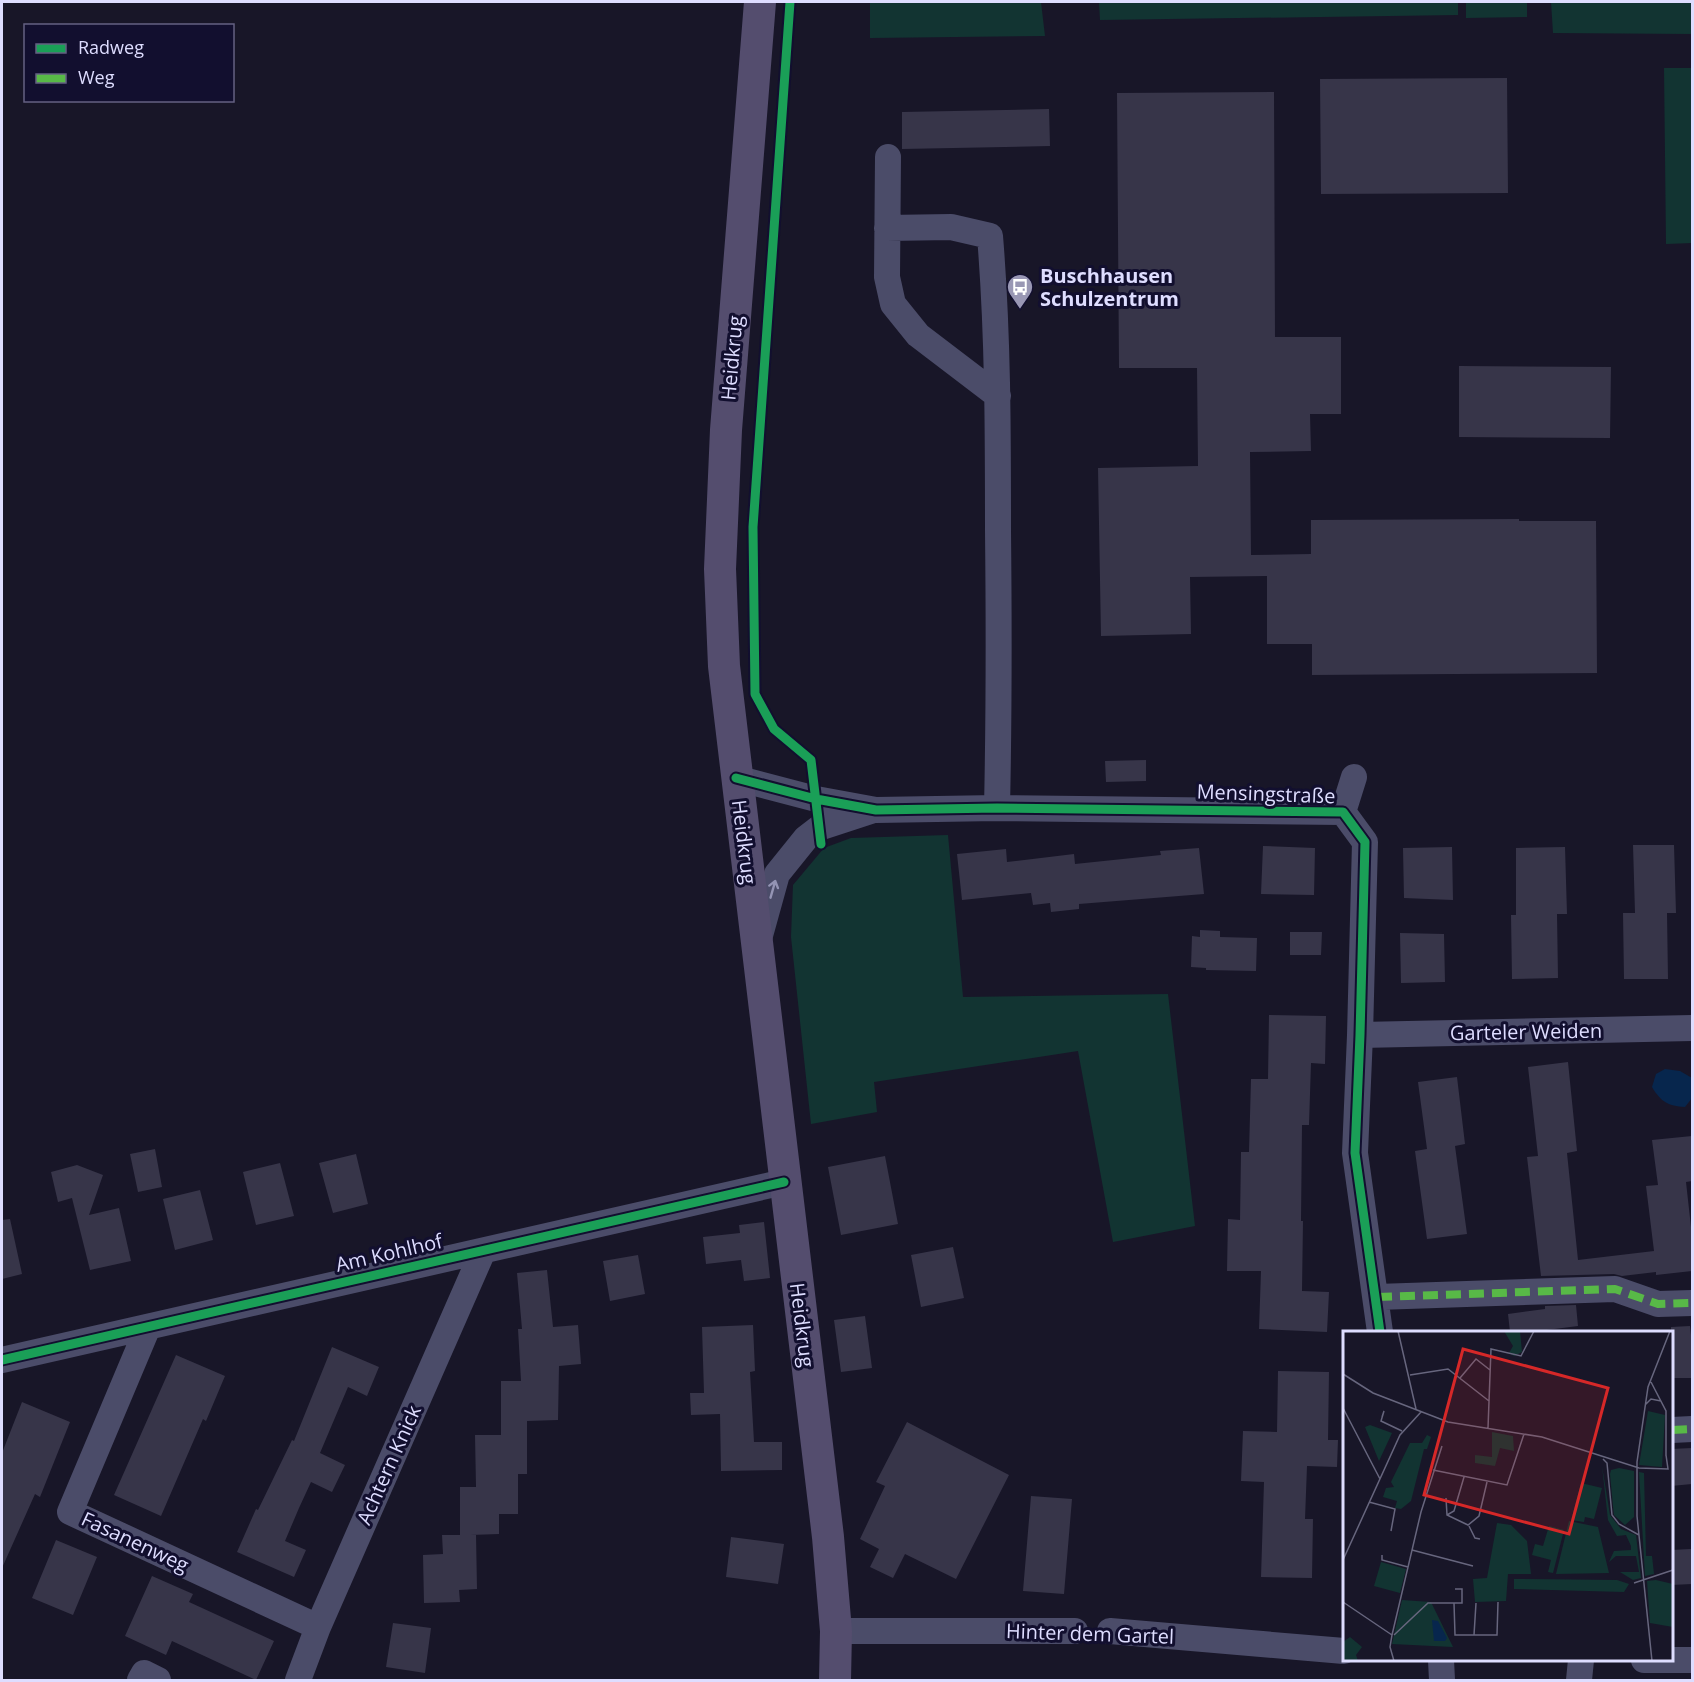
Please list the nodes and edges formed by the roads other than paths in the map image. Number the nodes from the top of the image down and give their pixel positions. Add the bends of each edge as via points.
1 (760, 2) edge
2 (888, 157) dead end
3 (887, 228) junction
4 (998, 396) junction
5 (1354, 777) dead end
6 (736, 778) junction
7 (997, 808) junction
8 (876, 810) junction
9 (1343, 812) junction
10 (757, 945) junction
11 (1692, 1028) edge
12 (1360, 1035) junction
13 (784, 1182) junction
14 (483, 1251) junction
15 (1377, 1297) junction
16 (1692, 1303) edge
17 (148, 1327) junction
18 (1380, 1331) edge
19 (2, 1360) edge
20 (1692, 1429) edge
21 (1673, 1430) edge
22 (318, 1627) junction
23 (836, 1631) junction
24 (1075, 1631) dead end
25 (1110, 1631) dead end
26 (1343, 1651) edge
27 (1673, 1660) edge
28 (1692, 1660) edge
29 (1441, 1661) edge
30 (1581, 1661) edge
31 (140, 1680) edge
32 (158, 1680) edge
33 (298, 1680) edge
34 (836, 1680) edge
35 (1442, 1680) edge
36 (1579, 1680) edge

1 - 6 main road, Heidkrug via 726,430 720,569 724,666
2 - 3 street
3 - 4 street via 887,277 893,304 918,335
3 - 4 street via 951,227 990,236
4 - 7 street
5 - 9 street
6 - 8 street, Mensingstraße
6 - 10 main road, Heidkrug
7 - 8 street, Mensingstraße
7 - 9 street, Mensingstraße
10 -> 8 street, Mensingstraße via 777,874 806,838 819,828
9 - 12 street, Mensingstraße via 1365,842
10 - 13 main road, Heidkrug
11 - 12 street, Garteler Weiden
12 - 15 street, Mensingstraße via 1355,1153
13 - 14 street, Am Kohlhof
13 - 23 main road, Heidkrug
14 - 17 street, Am Kohlhof
14 - 22 street, Achtern Knick
15 - 16 street via 1616,1289 1658,1304
15 - 18 street, Mensingstraße
17 - 19 street, Am Kohlhof
17 - 22 street, Fasanenweg via 70,1512
20 - 21 street
22 - 33 street, Achtern Knick
23 - 24 street, Hinter dem Gartel
23 - 34 main road, Heidkrug
25 - 26 street, Hinter dem Gartel
27 - 28 street
29 - 35 street
30 - 36 street
31 - 32 street via 144,1673

